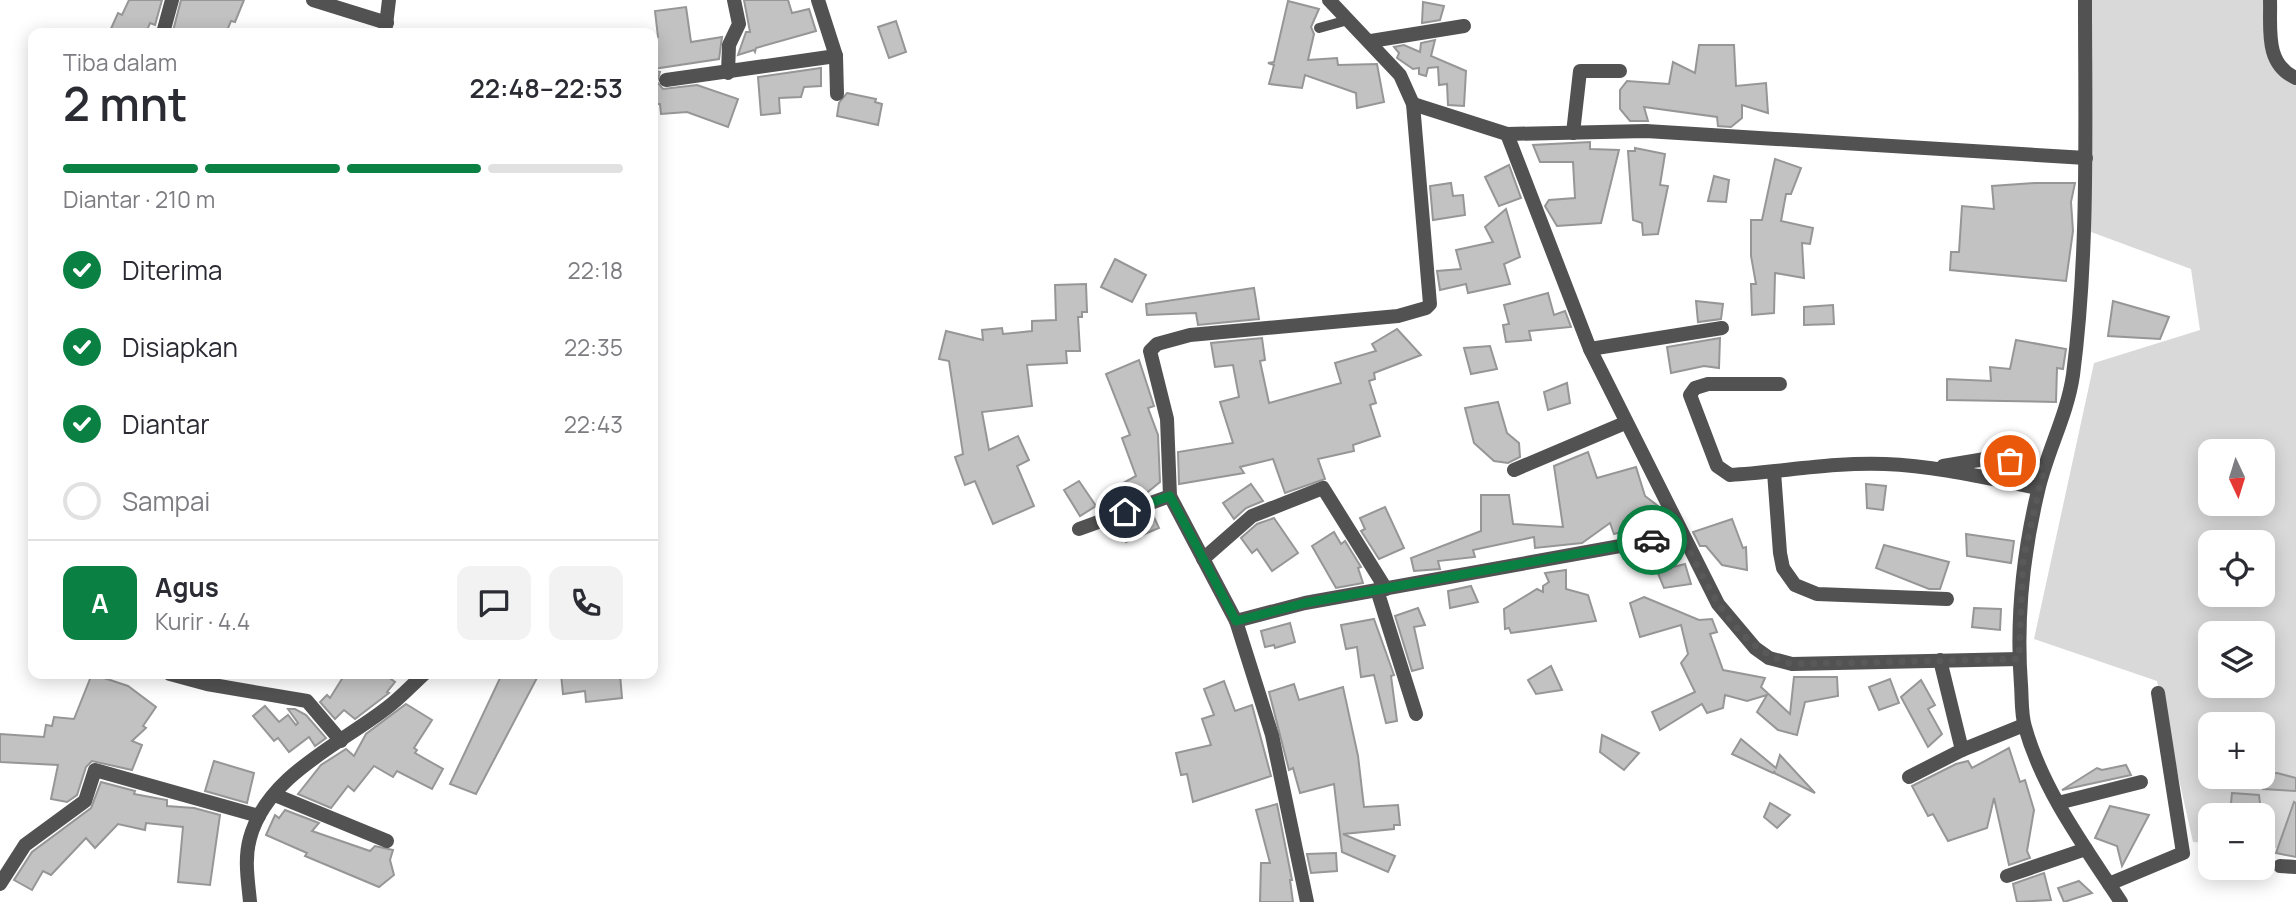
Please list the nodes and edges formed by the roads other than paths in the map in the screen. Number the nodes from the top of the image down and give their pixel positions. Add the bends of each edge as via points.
1 (172, 0) edge
2 (313, 0) edge
3 (389, 0) edge
4 (734, 0) edge
5 (818, 0) edge
6 (1329, 0) edge
7 (2085, 0) edge
8 (2270, 0) edge
9 (1348, 20) junction
10 (1464, 26) dead end
11 (164, 28) edge
12 (386, 28) edge
13 (1319, 28) dead end
14 (1371, 41) junction
15 (836, 56) junction
16 (1620, 71) dead end
17 (728, 73) junction
18 (2296, 78) edge
19 (666, 80) dead end
20 (838, 94) dead end
21 (1413, 104) junction
22 (1573, 132) junction
23 (1507, 134) junction
24 (2086, 158) junction
25 (1723, 328) dead end
26 (1590, 349) junction
27 (1780, 384) dead end
28 (1625, 423) junction
29 (1938, 468) junction
30 (2044, 468) junction
31 (1514, 470) dead end
32 (1774, 472) junction
33 (2038, 488) junction
34 (1170, 496) junction
35 (1079, 529) dead end
36 (1681, 535) junction
37 (1203, 559) junction
38 (1382, 590) junction
39 (1947, 599) dead end
40 (1236, 621) junction
41 (2019, 659) junction
42 (1940, 660) junction
43 (188, 679) edge
44 (419, 679) edge
45 (2158, 693) dead end
46 (1416, 715) dead end
47 (2024, 725) junction
48 (341, 741) junction
49 (1962, 750) junction
50 (1909, 777) dead end
51 (2141, 782) dead end
52 (275, 795) junction
53 (2059, 803) junction
54 (259, 816) junction
55 (387, 841) dead end
56 (2086, 849) junction
57 (2280, 866) dead end
58 (2296, 867) edge
59 (2007, 876) dead end
60 (0, 884) edge
61 (2109, 884) junction
62 (250, 902) edge
63 (1307, 902) edge
64 (2121, 902) edge

1 - 11 street
2 - 12 street
3 - 12 street
4 - 17 street via 739,24 729,45
5 - 15 street
6 - 9 street
7 - 24 street
8 - 18 street via 2273,53 2280,68
9 - 13 lane
9 - 14 street
10 - 14 street
14 - 21 street via 1399,75
15 - 17 street
15 - 20 street
16 - 22 street via 1580,71
17 - 19 street
21 - 23 street
21 - 34 street via 1430,303 1398,316 1272,325 1190,335 1157,344 1150,354 1167,419
22 - 23 street
22 - 24 street via 1646,131
23 - 26 street
24 - 30 street via 2074,361 2062,423
25 - 26 street
26 - 28 street
27 - 32 street via 1708,384 1695,387 1690,395 1723,472
28 - 31 street
28 - 36 street
29 - 30 street via 1985,459
29 - 32 street via 1844,464
29 - 33 street
30 - 33 street
32 - 39 street via 1780,553 1783,568 1796,585 1817,594
33 - 41 street via 2023,561
34 - 35 street
34 - 37 street
36 - 38 street
36 - 42 street via 1718,604 1769,658 1792,664
37 - 38 street via 1252,516 1323,488
37 - 40 street
38 - 40 street
38 - 46 street
40 - 63 street via 1272,736
41 - 42 street
41 - 47 street
42 - 49 street
43 - 48 street via 307,701
44 - 48 street
45 - 61 street via 2183,853
47 - 49 street
47 - 53 street
48 - 52 street via 297,772
49 - 50 street
51 - 53 street
52 - 54 street
52 - 55 street
53 - 56 street
54 - 60 street via 95,770 85,801 25,845
54 - 62 street via 246,857
56 - 59 street
56 - 61 street
57 - 58 street
61 - 64 street

